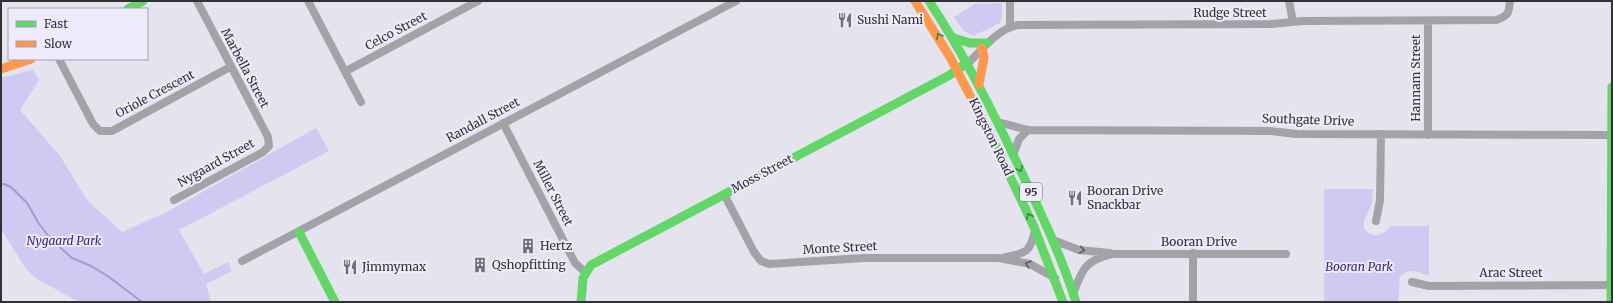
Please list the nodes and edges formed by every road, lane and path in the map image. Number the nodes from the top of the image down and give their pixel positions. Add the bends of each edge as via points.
1 (143, 1) edge
2 (197, 1) edge
3 (309, 1) edge
4 (478, 1) edge
5 (736, 1) edge
6 (915, 1) edge
7 (929, 1) edge
8 (1010, 1) edge
9 (1289, 1) edge
10 (1510, 1) edge
11 (130, 8) edge
12 (1428, 20) junction
13 (1294, 22) junction
14 (1010, 27) junction
15 (954, 38) junction
16 (984, 46) junction
17 (29, 60) edge
18 (60, 60) edge
19 (968, 63) junction
20 (230, 67) junction
21 (1, 69) edge
22 (958, 70) junction
23 (346, 71) junction
24 (979, 84) junction
25 (1612, 87) edge
26 (361, 102) dead end
27 (1612, 104) edge
28 (998, 122) junction
29 (503, 123) junction
30 (1028, 130) junction
31 (1381, 134) junction
32 (1428, 135) junction
33 (1612, 135) edge
34 (269, 146) joint
35 (1013, 155) junction
36 (1612, 186) edge
37 (724, 194) junction
38 (174, 200) dead end
39 (1376, 221) dead end
40 (1035, 230) junction
41 (298, 232) junction
42 (1053, 240) junction
43 (1193, 253) junction
44 (1112, 254) junction
45 (1286, 254) dead end
46 (999, 258) junction
47 (242, 261) dead end
48 (585, 272) junction
49 (1612, 276) edge
50 (1055, 278) junction
51 (1412, 282) dead end
52 (1612, 287) edge
53 (1075, 298) edge
54 (335, 302) edge
55 (581, 302) edge
56 (1063, 302) edge
57 (1194, 302) edge
58 (1612, 302) edge

1 - 11 main road
2 - 20 street, Marbella Street
3 - 23 street
4 - 23 street, Celco Street
5 - 29 street, Randall Street
22 -> 6 main road, Kingston Road / 95
7 - 15 main road, Kingston Road / 95
8 - 14 street
9 - 13 street
10 - 12 street, Rudge Street via 1505,17 1496,20
12 - 13 street, Rudge Street
12 - 32 street, Hannam Street
13 - 14 street, Rudge Street
14 - 16 street, Rudge Street
15 - 16 main road
15 - 19 main road, Kingston Road / 95
16 - 19 street, Rudge Street
16 - 24 main road
17 - 21 main road
18 - 20 street, Oriole Crescent via 93,124 100,131 112,131
19 - 22 main road, Moss Street
19 - 24 main road, Kingston Road / 95
20 - 34 street, Marbella Street via 268,137
22 - 37 main road, Moss Street
40 -> 22 main road, Kingston Road / 95
23 - 26 street
24 - 28 main road, Kingston Road / 95
25 - 27 main road
27 - 33 main road
28 - 30 street, Southgate Drive
28 - 35 main road, Kingston Road / 95
29 - 41 street, Randall Street
29 - 48 street, Miller Street via 575,263
30 - 31 street, Southgate Drive
30 - 35 street via 1019,139
31 - 32 street, Southgate Drive
31 - 39 street via 1380,200
32 - 33 street, Southgate Drive
33 - 36 main road
34 - 38 street, Nygaard Street via 263,152
35 -> 42 main road, Kingston Road / 95
36 - 49 main road
37 - 46 street, Monte Street via 754,252 761,261 769,264 864,258
37 - 48 main road, Moss Street via 591,265
40 - 46 street, Monte Street via 1029,250
40 - 50 main road, Kingston Road / 95
41 - 47 street, Randall Street
41 - 54 main road
42 -> 44 street, Booran Drive via 1079,250
42 - 53 main road, Kingston Road / 95
43 - 44 street, Booran Drive
43 - 45 street, Booran Drive
43 - 57 street
44 - 53 street, Booran Drive via 1097,258 1086,266 1079,277
50 -> 46 street, Monte Street via 1030,264
48 - 55 main road via 582,278
49 - 52 main road
50 - 56 main road, Kingston Road / 95
51 - 52 street, Arac Street via 1429,286
52 - 58 main road

